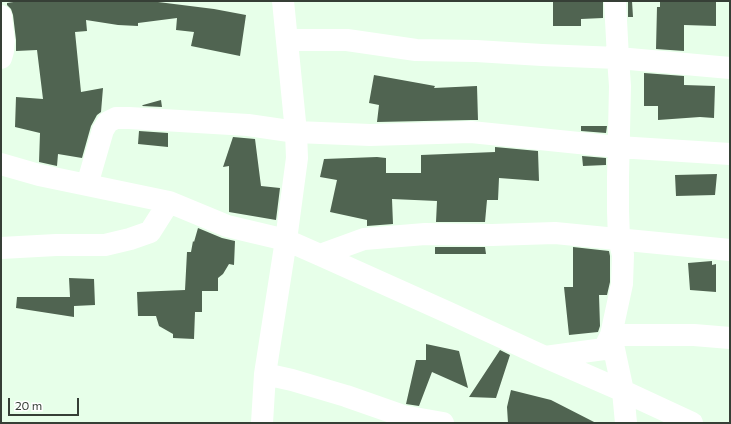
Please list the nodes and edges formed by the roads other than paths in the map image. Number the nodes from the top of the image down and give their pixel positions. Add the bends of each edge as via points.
1 (283, 1) edge
2 (615, 1) edge
3 (1, 16) edge
4 (287, 40) junction
5 (1, 58) edge
6 (618, 58) junction
7 (730, 68) edge
8 (296, 132) junction
9 (618, 147) junction
10 (730, 154) edge
11 (1, 164) edge
12 (87, 185) junction
13 (169, 202) junction
14 (619, 239) junction
15 (286, 240) junction
16 (1, 248) edge
17 (730, 250) edge
18 (320, 255) junction
19 (611, 335) junction
20 (730, 338) edge
21 (545, 357) junction
22 (265, 374) junction
23 (622, 391) junction
24 (262, 423) edge
25 (443, 423) edge
26 (626, 423) edge
27 (692, 423) edge

1 - 4 street
2 - 6 street
3 - 5 street via 4,41
4 - 6 street via 347,40 416,50
4 - 8 street
6 - 7 street
6 - 9 street
8 - 9 street via 370,135 471,132
8 - 12 street via 248,125 116,118 108,122 103,130
8 - 15 street via 297,158
9 - 10 street
9 - 14 street
11 - 12 street
12 - 13 street
13 - 15 street via 227,226
13 - 16 street via 150,232 130,239 105,245
14 - 17 street
14 - 18 street via 555,233 426,234 364,239
14 - 19 street via 623,255 622,284
15 - 18 street
15 - 22 street
18 - 21 street
19 - 20 street via 694,335
19 - 21 street via 604,349
19 - 23 street
21 - 23 street
22 - 24 street
22 - 25 street via 346,396 403,416
23 - 26 street
23 - 27 street

